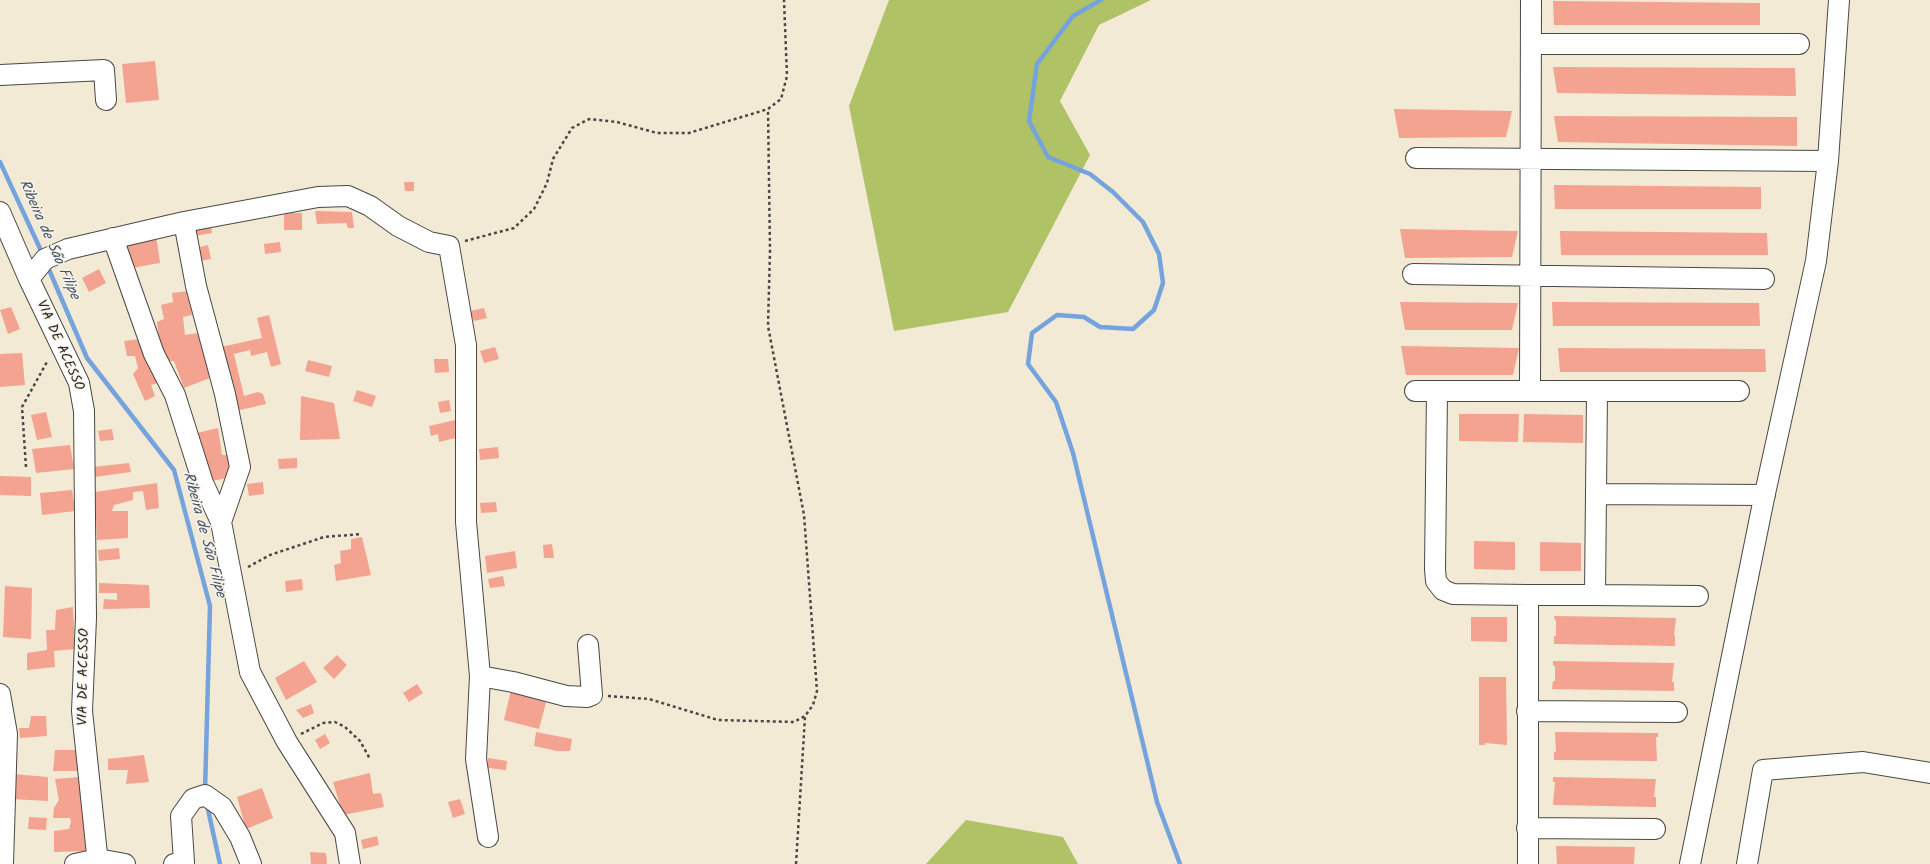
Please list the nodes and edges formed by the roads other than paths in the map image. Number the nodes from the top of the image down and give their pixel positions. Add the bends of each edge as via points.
1 (1531, 0) edge
2 (1839, 0) edge
3 (1531, 44) junction
4 (1800, 44) dead end
5 (0, 75) edge
6 (106, 100) dead end
7 (1416, 158) dead end
8 (1531, 159) junction
9 (1828, 161) junction
10 (0, 212) edge
11 (184, 222) junction
12 (113, 238) junction
13 (1413, 274) dead end
14 (1530, 274) junction
15 (29, 279) junction
16 (1764, 279) dead end
17 (1530, 390) junction
18 (1415, 391) dead end
19 (1437, 391) junction
20 (1597, 391) junction
21 (1739, 391) dead end
22 (1596, 494) junction
23 (1765, 495) junction
24 (220, 522) junction
25 (1528, 594) junction
26 (1595, 595) junction
27 (1698, 596) dead end
28 (588, 645) dead end
29 (480, 676) junction
30 (0, 694) edge
31 (1527, 711) junction
32 (1677, 712) dead end
33 (1930, 773) edge
34 (1527, 828) junction
35 (1655, 829) dead end
36 (488, 837) dead end
37 (98, 862) edge
38 (181, 863) edge
39 (3, 864) edge
40 (76, 864) edge
41 (124, 864) edge
42 (251, 864) edge
43 (350, 864) edge
44 (1528, 864) edge
45 (1690, 864) edge
46 (1748, 864) edge

1 - 3 street
2 - 9 street
3 - 4 street
3 - 8 street
5 - 6 street via 104,70
7 - 8 street
8 - 9 street
8 - 14 street
9 - 23 street via 1816,261
10 - 15 street, VIA DE ACESSO
11 - 12 street
11 - 24 street via 196,286 225,394 240,467
11 - 29 street via 318,197 348,196 370,206 398,226 429,242 449,246 466,345 466,522
12 - 15 street via 68,249 45,259
12 - 24 street via 154,354 175,395 203,483
13 - 14 street
14 - 16 street
14 - 17 street
15 - 37 street, VIA DE ACESSO via 79,383 84,411 86,618 82,711
17 - 19 street
17 - 20 street
18 - 19 street
19 - 25 street via 1434,569 1436,581 1443,590 1453,594
20 - 21 street
20 - 22 street
22 - 23 street
22 - 26 street
23 - 45 street
24 - 43 street via 250,672 287,742 344,833
25 - 26 street
25 - 31 street
26 - 27 street
28 - 29 street via 592,695 588,697 566,696
29 - 36 street via 476,759
30 - 39 street via 7,734
31 - 32 street
31 - 34 street
33 - 46 street via 1863,762 1763,770
34 - 35 street
34 - 44 street
37 - 40 street
37 - 41 street
38 - 42 street via 181,816 193,799 205,795 222,807 240,837

